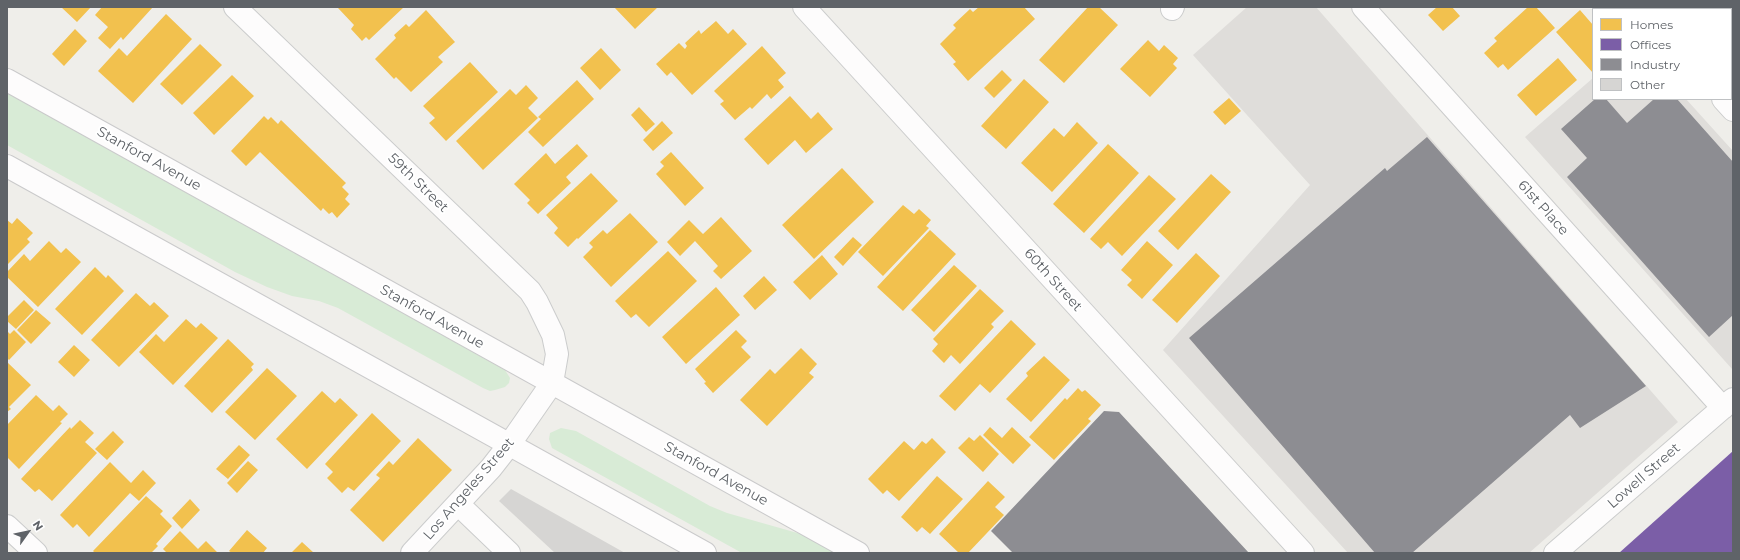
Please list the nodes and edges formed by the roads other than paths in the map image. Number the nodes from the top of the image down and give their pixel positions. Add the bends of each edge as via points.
1 (235, 7) edge
2 (804, 7) edge
3 (1363, 7) edge
4 (7, 80) edge
5 (1724, 100) edge
6 (1733, 110) edge
7 (7, 166) edge
8 (552, 383) junction
9 (1728, 404) edge
10 (510, 445) junction
11 (458, 504) junction
12 (7, 526) edge
13 (36, 553) edge
14 (412, 553) edge
15 (509, 553) edge
16 (705, 553) edge
17 (858, 553) edge
18 (1303, 553) edge
19 (1556, 553) edge

1 - 8 street, 59th Street via 530,291 553,335 557,354
2 - 18 street, 60th Street
3 - 9 street, 61st Place
4 - 8 street, Stanford Avenue
5 - 6 street
7 - 10 street
8 - 10 street, Los Angeles Street
8 - 17 street, Stanford Avenue
9 - 19 street, Lowell Street
10 - 11 street, Los Angeles Street
10 - 16 street
11 - 14 street, Los Angeles Street
11 - 15 street
12 - 13 street

